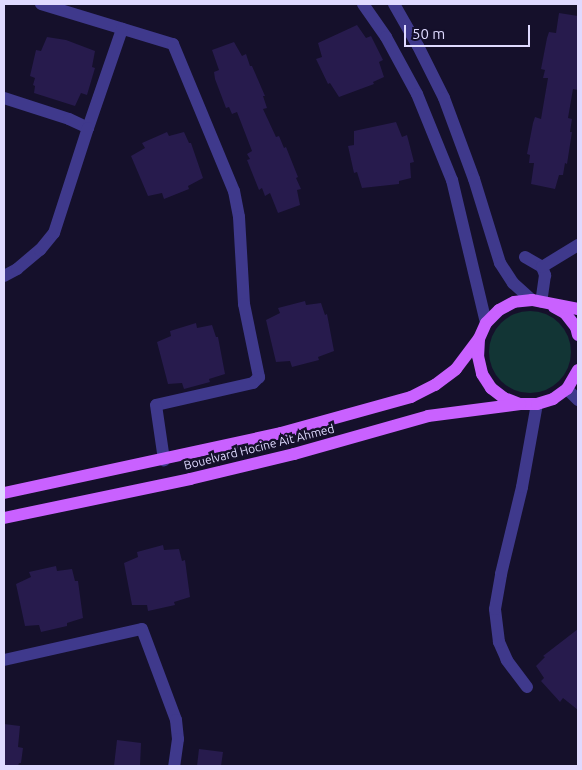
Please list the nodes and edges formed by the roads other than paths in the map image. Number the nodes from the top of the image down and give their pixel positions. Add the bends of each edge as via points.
1 (41, 4) edge
2 (363, 4) edge
3 (394, 4) edge
4 (122, 28) junction
5 (4, 98) edge
6 (88, 128) junction
7 (578, 245) edge
8 (525, 257) dead end
9 (542, 267) junction
10 (4, 276) edge
11 (541, 302) junction
12 (578, 309) edge
13 (486, 322) junction
14 (578, 335) edge
15 (479, 339) junction
16 (578, 373) edge
17 (567, 389) junction
18 (578, 400) edge
19 (520, 404) junction
20 (537, 404) junction
21 (164, 460) junction
22 (4, 493) edge
23 (4, 518) edge
24 (4, 660) edge
25 (527, 687) dead end
26 (174, 766) edge

1 - 4 street
2 - 13 street via 386,37 417,94 452,180
3 - 11 street via 444,98 500,263 513,283
4 - 6 street
4 - 21 street via 173,44 234,191 239,217 244,304 259,377 253,383 156,405
5 - 6 street
6 - 10 street via 54,233 40,250
7 - 9 street
8 - 9 street
9 - 11 street via 546,274
11 - 12 main road
11 - 13 main road via 514,302
11 - 14 main road via 564,313 576,327
13 - 15 main road
15 - 19 main road via 482,374 491,388
15 - 21 main road via 456,369 411,397 281,433
16 - 17 main road
17 - 18 street
17 - 20 main road via 553,399
19 - 20 main road, Bouelvard Hocine Ait Ahmed
19 - 23 main road, Bouelvard Hocine Ait Ahmed via 428,416 294,454
20 - 25 street via 495,609 499,642 507,660
21 - 22 main road
24 - 26 street via 142,629 176,720 178,739

